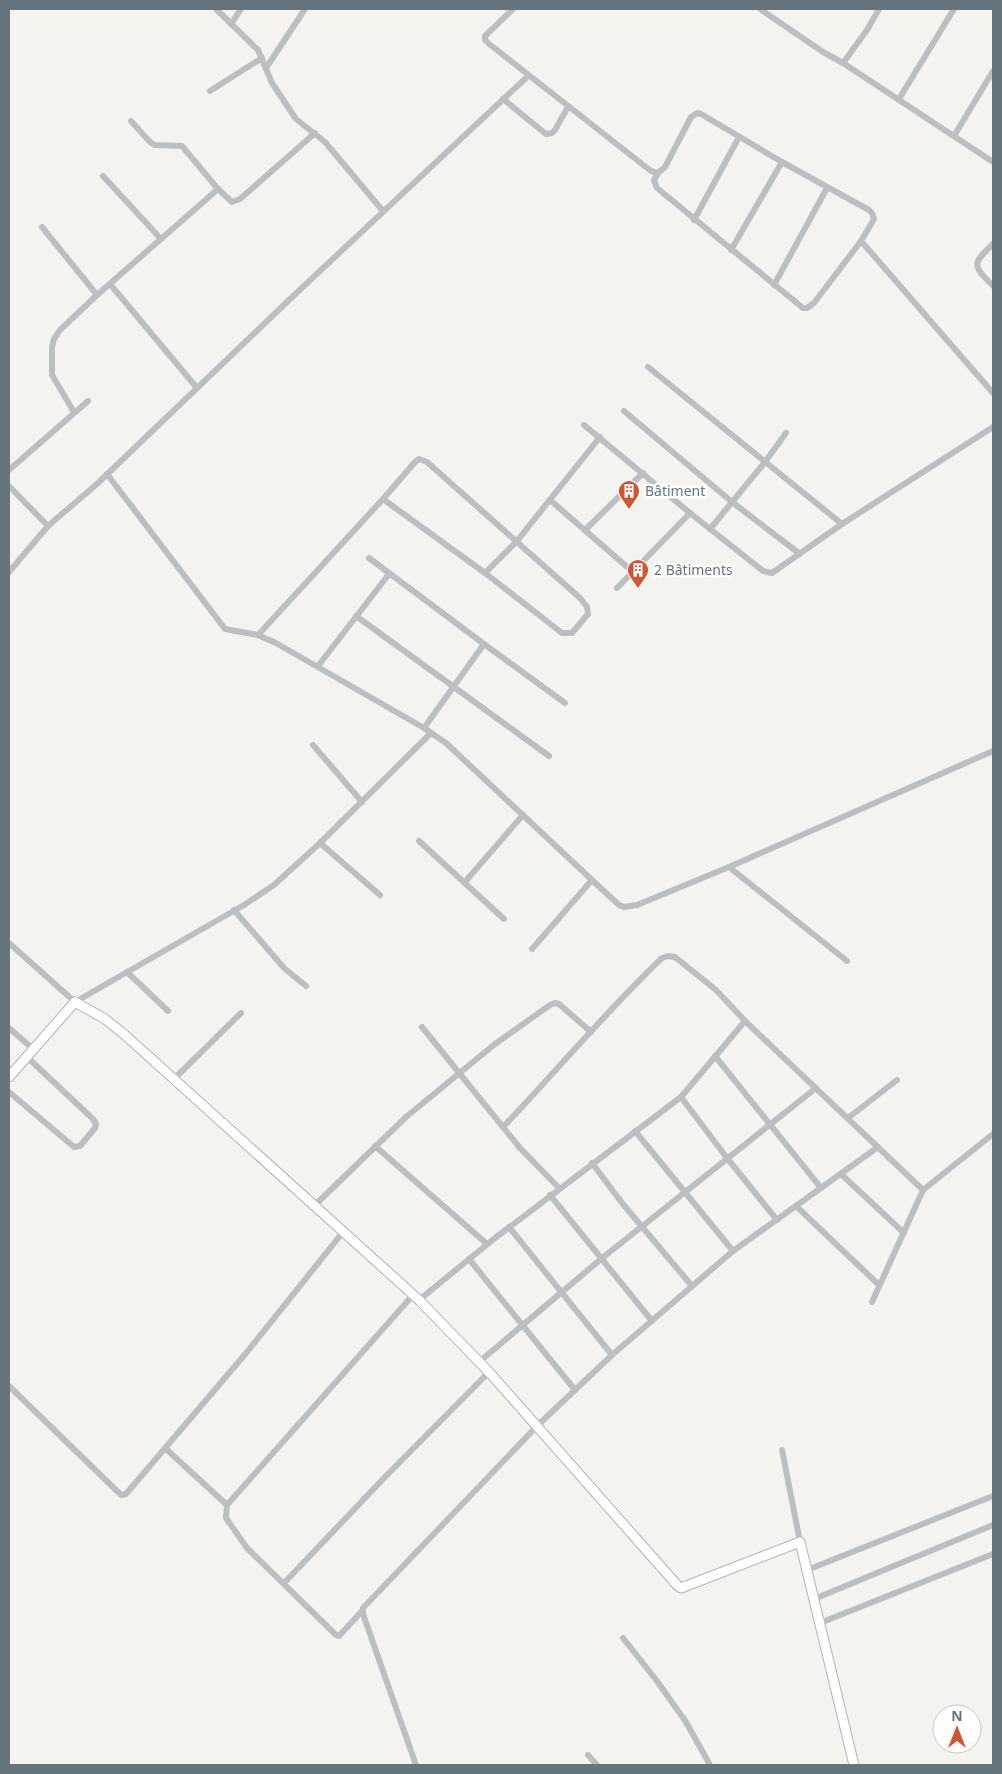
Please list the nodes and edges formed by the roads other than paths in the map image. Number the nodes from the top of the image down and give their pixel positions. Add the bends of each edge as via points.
1 (216, 9) edge
2 (241, 9) edge
3 (305, 9) edge
4 (513, 9) edge
5 (760, 9) edge
6 (879, 9) edge
7 (954, 9) edge
8 (231, 24) junction
9 (262, 58) junction
10 (843, 63) junction
11 (266, 68) junction
12 (993, 71) edge
13 (528, 76) junction
14 (210, 91) dead end
15 (503, 99) junction
16 (898, 99) junction
17 (568, 107) junction
18 (131, 121) dead end
19 (315, 133) junction
20 (954, 136) junction
21 (739, 137) junction
22 (782, 162) junction
23 (993, 162) edge
24 (658, 173) junction
25 (103, 176) dead end
26 (828, 188) junction
27 (218, 189) junction
28 (383, 211) junction
29 (694, 220) junction
30 (42, 227) dead end
31 (161, 239) junction
32 (861, 241) junction
33 (993, 244) edge
34 (732, 250) junction
35 (110, 284) junction
36 (774, 286) junction
37 (993, 286) edge
38 (97, 295) junction
39 (648, 367) dead end
40 (197, 388) junction
41 (993, 393) edge
42 (88, 401) dead end
43 (624, 411) dead end
44 (74, 412) junction
45 (584, 424) dead end
46 (993, 427) edge
47 (786, 433) dead end
48 (600, 437) junction
49 (765, 462) junction
50 (9, 470) edge
51 (643, 473) junction
52 (107, 474) junction
53 (9, 486) edge
54 (383, 499) junction
55 (550, 500) junction
56 (732, 502) junction
57 (690, 514) junction
58 (842, 524) junction
59 (48, 526) junction
60 (710, 529) junction
61 (584, 530) junction
62 (517, 541) junction
63 (800, 554) junction
64 (369, 558) dead end
65 (9, 572) edge
66 (633, 572) junction
67 (485, 573) junction
68 (389, 574) junction
69 (617, 588) dead end
70 (356, 616) junction
71 (258, 635) junction
72 (484, 644) junction
73 (318, 666) junction
74 (453, 686) junction
75 (565, 703) dead end
76 (424, 728) junction
77 (432, 733) junction
78 (313, 746) dead end
79 (993, 751) edge
80 (549, 756) dead end
81 (362, 802) junction
82 (523, 815) junction
83 (419, 840) dead end
84 (320, 843) junction
85 (729, 867) junction
86 (592, 880) junction
87 (464, 883) junction
88 (380, 895) dead end
89 (234, 910) junction
90 (504, 919) dead end
91 (9, 943) edge
92 (532, 949) dead end
93 (847, 962) dead end
94 (127, 972) junction
95 (306, 986) dead end
96 (75, 1002) junction
97 (168, 1011) dead end
98 (241, 1013) dead end
99 (745, 1021) junction
100 (422, 1027) dead end
101 (9, 1028) edge
102 (592, 1032) junction
103 (33, 1050) junction
104 (715, 1056) junction
105 (26, 1057) junction
106 (460, 1073) junction
107 (9, 1077) edge
108 (175, 1078) junction
109 (897, 1080) dead end
110 (816, 1088) junction
111 (9, 1092) edge
112 (681, 1096) junction
113 (848, 1118) junction
114 (771, 1124) junction
115 (504, 1126) junction
116 (635, 1131) junction
117 (993, 1134) edge
118 (375, 1146) junction
119 (878, 1147) junction
120 (727, 1158) junction
121 (592, 1163) junction
122 (841, 1174) junction
123 (560, 1188) junction
124 (821, 1188) junction
125 (923, 1190) junction
126 (685, 1191) junction
127 (550, 1195) junction
128 (314, 1206) junction
129 (796, 1206) junction
130 (777, 1220) junction
131 (642, 1225) junction
132 (509, 1227) junction
133 (343, 1232) junction
134 (904, 1233) junction
135 (487, 1244) junction
136 (733, 1251) junction
137 (469, 1259) junction
138 (601, 1259) junction
139 (879, 1285) junction
140 (692, 1286) junction
141 (560, 1292) junction
142 (416, 1298) junction
143 (872, 1302) dead end
144 (652, 1321) junction
145 (521, 1325) junction
146 (612, 1355) junction
147 (479, 1362) junction
148 (489, 1372) junction
149 (9, 1386) edge
150 (575, 1390) junction
151 (537, 1426) junction
152 (165, 1448) junction
153 (782, 1450) dead end
154 (993, 1496) edge
155 (227, 1505) junction
156 (993, 1525) edge
157 (800, 1542) junction
158 (993, 1554) edge
159 (807, 1570) junction
160 (284, 1583) junction
161 (814, 1599) junction
162 (362, 1612) junction
163 (820, 1623) junction
164 (624, 1638) dead end
165 (588, 1755) dead end
166 (416, 1765) edge
167 (596, 1765) edge
168 (710, 1765) edge
169 (854, 1765) edge

1 - 8 street
2 - 8 street
3 - 11 street
4 - 13 street via 485,40
5 - 10 street
6 - 10 street
7 - 16 street
8 - 9 street
9 - 11 street
9 - 14 street
10 - 16 street
11 - 19 street via 296,118
12 - 20 street
13 - 15 street
13 - 17 street
15 - 17 street via 546,134 555,130
15 - 28 street
16 - 20 street
17 - 24 street via 651,171
18 - 27 street via 155,145 182,146
19 - 27 street via 240,199 232,202
19 - 28 street
20 - 23 street
21 - 22 street
21 - 24 street via 701,114 694,114 665,167
21 - 29 street
22 - 26 street
22 - 34 street
24 - 29 street via 655,185
25 - 31 street
26 - 32 street via 872,213 873,223
26 - 36 street
27 - 31 street
28 - 40 street
29 - 34 street
30 - 38 street
31 - 35 street
32 - 36 street via 814,304 807,308 798,306
32 - 41 street
33 - 37 street via 978,259 977,265
34 - 36 street
35 - 38 street
35 - 40 street
38 - 44 street via 60,330 52,348 52,375
39 - 49 street
40 - 52 street
42 - 44 street
43 - 56 street
44 - 50 street
45 - 48 street
46 - 58 street
47 - 49 street
48 - 51 street
48 - 55 street
49 - 56 street
49 - 58 street
51 - 57 street
51 - 61 street
52 - 59 street
52 - 71 street via 226,629
53 - 59 street
54 - 62 street via 415,462 424,460
54 - 67 street
54 - 71 street
55 - 61 street
55 - 62 street
56 - 60 street
56 - 63 street
57 - 60 street
57 - 66 street
58 - 63 street
59 - 65 street
60 - 63 street via 768,573 772,574
61 - 66 street
62 - 67 street
62 - 67 street via 587,607 588,614 572,633 562,633
64 - 68 street
66 - 69 street
68 - 70 street
68 - 72 street
70 - 73 street
70 - 74 street
71 - 73 street
72 - 74 street
72 - 75 street
73 - 76 street
74 - 76 street
74 - 80 street
76 - 77 street
77 - 81 street
77 - 82 street
78 - 81 street
79 - 85 street
81 - 84 street
82 - 86 street
82 - 87 street
83 - 87 street
84 - 88 street
84 - 89 street via 274,885
85 - 86 street via 630,906 619,905
85 - 93 street
86 - 92 street
87 - 90 street
89 - 94 street
89 - 95 street via 284,968
91 - 96 street
94 - 96 street
94 - 97 street
96 - 103 street
96 - 108 street via 114,1025
98 - 108 street
99 - 102 street via 716,990 675,957 668,956 655,965
99 - 104 street
99 - 110 street
100 - 106 street
101 - 103 street
102 - 106 street via 555,1003 494,1044
102 - 115 street
103 - 105 street
104 - 112 street
104 - 114 street
105 - 107 street
105 - 111 street via 93,1119 95,1128 80,1146 74,1147
106 - 115 street
106 - 118 street via 406,1116
108 - 128 street
109 - 113 street
110 - 113 street
110 - 114 street
112 - 116 street
112 - 120 street
113 - 119 street
114 - 120 street
114 - 124 street
115 - 123 street via 520,1148
116 - 121 street
116 - 126 street
117 - 125 street
118 - 128 street
118 - 135 street
119 - 122 street
119 - 125 street
120 - 126 street
120 - 130 street
121 - 123 street
121 - 131 street
122 - 124 street
122 - 134 street
123 - 127 street
124 - 129 street
125 - 134 street
126 - 131 street
126 - 136 street
127 - 132 street
127 - 138 street
128 - 133 street
129 - 130 street
129 - 139 street
130 - 136 street
131 - 138 street
131 - 140 street
132 - 135 street
132 - 141 street
133 - 142 street
133 - 152 street
134 - 139 street
135 - 137 street
136 - 140 street
137 - 142 street
137 - 145 street
138 - 141 street
138 - 144 street
139 - 143 street
140 - 144 street
141 - 145 street
141 - 146 street
142 - 147 street
142 - 155 street
144 - 146 street
145 - 147 street
145 - 150 street
146 - 150 street
147 - 148 street
148 - 151 street
148 - 160 street
149 - 152 street via 121,1495 126,1494
150 - 151 street
151 - 157 street via 682,1588
151 - 162 street
152 - 155 street
153 - 157 street
154 - 159 street
155 - 160 street via 229,1524 247,1548
156 - 161 street
157 - 159 street
158 - 163 street
159 - 161 street
160 - 162 street via 338,1636
161 - 163 street
162 - 166 street
163 - 169 street
164 - 168 street via 686,1722
165 - 167 street

